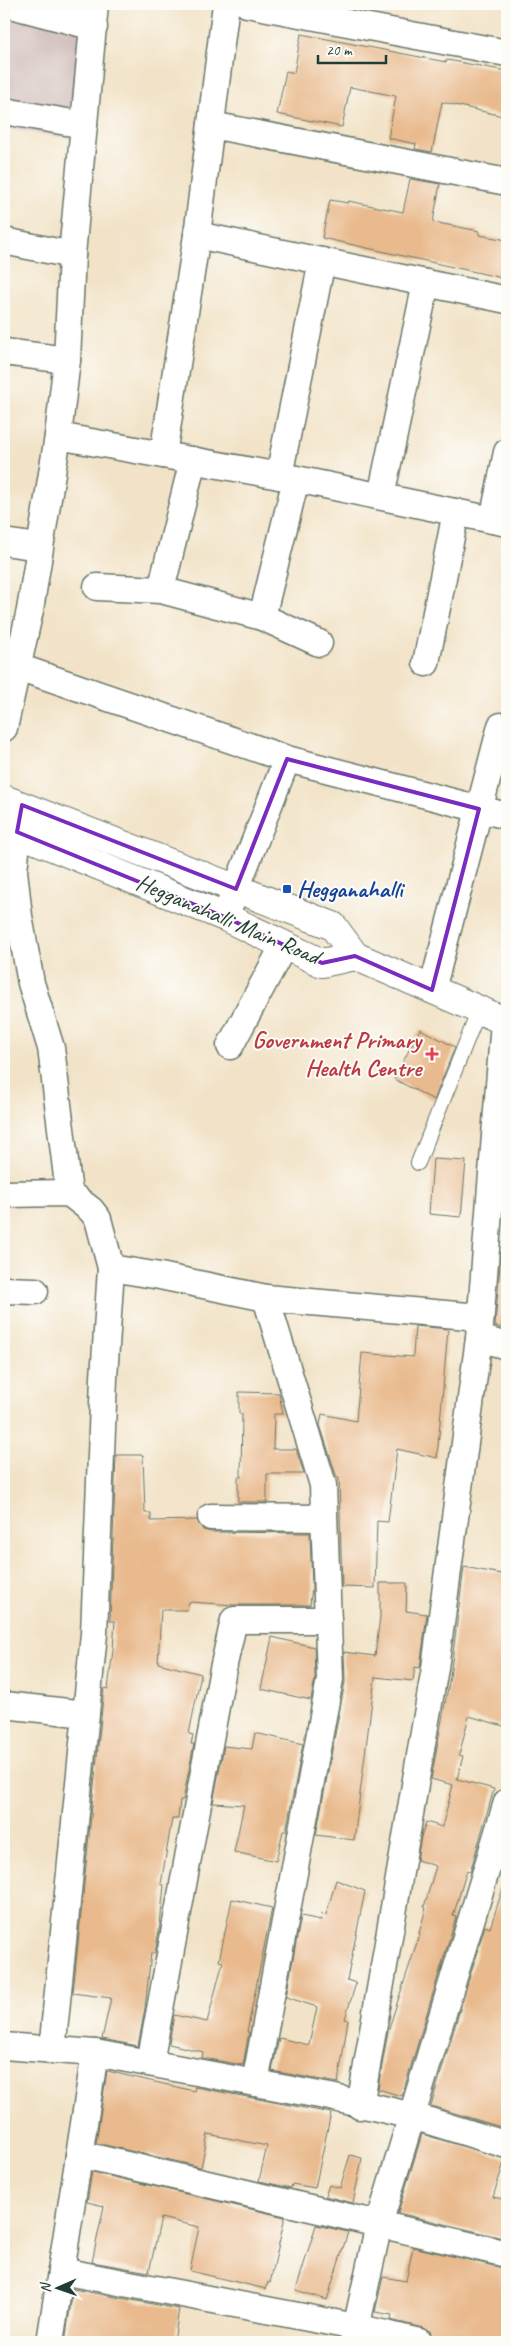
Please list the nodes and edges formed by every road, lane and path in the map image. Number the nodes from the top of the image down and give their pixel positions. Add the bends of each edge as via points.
1 (7, 4) edge
2 (226, 4) edge
3 (246, 4) edge
4 (94, 15) edge
5 (375, 15) edge
6 (507, 53) edge
7 (4, 111) edge
8 (84, 124) junction
9 (211, 125) junction
10 (507, 182) edge
11 (198, 235) junction
12 (4, 241) edge
13 (72, 254) junction
14 (322, 261) junction
15 (426, 283) junction
16 (507, 300) edge
17 (4, 352) edge
18 (67, 360) junction
19 (58, 436) junction
20 (507, 452) edge
21 (163, 455) junction
22 (193, 460) junction
23 (288, 477) junction
24 (381, 496) junction
25 (456, 512) junction
26 (500, 521) edge
27 (4, 542) edge
28 (39, 547) junction
29 (97, 587) dead end
30 (161, 590) junction
31 (262, 617) junction
32 (319, 643) dead end
33 (426, 663) dead end
34 (11, 666) edge
35 (501, 726) dead end
36 (4, 728) edge
37 (287, 759) junction
38 (13, 802) edge
39 (479, 809) junction
40 (507, 816) edge
41 (10, 830) edge
42 (236, 889) junction
43 (225, 916) junction
44 (284, 945) junction
45 (355, 956) junction
46 (432, 990) junction
47 (479, 1010) junction
48 (506, 1022) edge
49 (230, 1046) dead end
50 (418, 1163) dead end
51 (69, 1193) junction
52 (4, 1194) edge
53 (111, 1268) junction
54 (4, 1290) edge
55 (35, 1291) dead end
56 (266, 1298) junction
57 (479, 1328) junction
58 (507, 1346) edge
59 (211, 1517) dead end
60 (323, 1518) junction
61 (328, 1620) junction
62 (4, 1704) edge
63 (86, 1714) junction
64 (507, 1802) edge
65 (4, 2046) edge
66 (52, 2051) junction
67 (95, 2053) junction
68 (150, 2063) junction
69 (255, 2083) junction
70 (360, 2106) junction
71 (413, 2116) junction
72 (507, 2145) edge
73 (79, 2154) junction
74 (379, 2224) junction
75 (507, 2254) edge
76 (61, 2271) junction
77 (354, 2335) edge
78 (50, 2342) edge
79 (419, 2342) edge

1 - 4 street
2 - 9 street
3 - 5 street
4 - 8 street
5 - 6 street
7 - 8 street
8 - 13 street
9 - 10 street
9 - 11 street
11 - 14 street
11 - 21 street
12 - 13 street
13 - 18 street
14 - 15 street
14 - 23 street
15 - 16 street
15 - 24 street
17 - 18 street
18 - 19 street
19 - 21 street
19 - 28 street
20 - 26 street
21 - 22 street
22 - 23 street
22 - 30 street
23 - 24 street
23 - 31 street
24 - 25 street
25 - 26 street
25 - 33 street
27 - 28 street
28 - 34 street via 30,610
29 - 30 street
30 - 31 street
31 - 32 street
34 - 36 street
34 - 37 street
35 - 39 street
37 - 39 street
37 - 42 street
38 - 41 street
38 - 42 main road
39 - 40 street
39 - 46 street
41 - 43 main road, Hegganahalli Main Road
41 - 51 street via 19,916 31,984 51,1048
42 - 43 street
42 - 45 main road via 334,926
43 - 44 main road, Hegganahalli Main Road
44 - 45 main road, Hegganahalli Main Road via 322,963
44 - 49 street
45 - 46 main road, Hegganahalli Main Road
46 - 47 main road, Hegganahalli Main Road
47 - 48 main road, Hegganahalli Main Road
47 - 50 lane
48 - 57 street
51 - 52 street
51 - 53 street via 92,1210 98,1219
53 - 56 street
53 - 63 street via 94,1634
54 - 55 street
56 - 57 street
56 - 60 street via 323,1485
57 - 58 street
57 - 70 street via 435,1668
59 - 60 street
60 - 61 street
61 - 68 street via 234,1620
61 - 69 street via 330,1679
62 - 63 street
63 - 66 street
64 - 71 street
65 - 66 street
66 - 67 street
67 - 68 street
67 - 73 street
68 - 69 street
69 - 70 street
70 - 71 street
71 - 72 street
71 - 74 street
73 - 74 street
73 - 76 street
74 - 75 street
74 - 77 street
76 - 77 street
76 - 78 street
77 - 79 street

